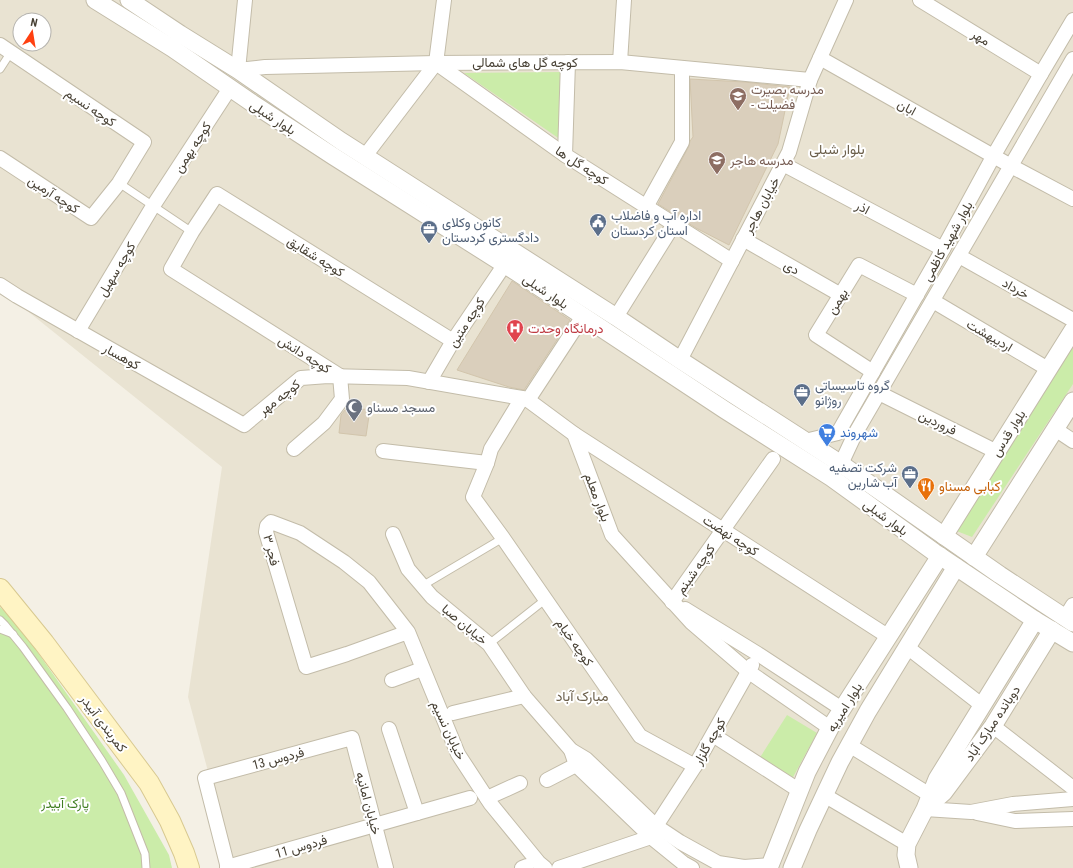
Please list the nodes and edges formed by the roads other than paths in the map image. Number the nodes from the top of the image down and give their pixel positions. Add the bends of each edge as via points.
1 (95, 0) edge
2 (129, 0) edge
3 (245, 0) edge
4 (444, 0) edge
5 (624, 0) edge
6 (846, 0) edge
7 (920, 0) edge
8 (1073, 20) edge
9 (5, 48) edge
10 (820, 58) junction
11 (1073, 59) edge
12 (568, 62) junction
13 (620, 62) junction
14 (436, 63) junction
15 (682, 68) junction
16 (0, 69) edge
17 (238, 70) junction
18 (1041, 74) junction
19 (810, 80) junction
20 (1067, 83) edge
21 (230, 88) junction
22 (565, 155) junction
23 (365, 156) junction
24 (994, 156) junction
25 (0, 158) edge
26 (783, 164) junction
27 (1011, 166) junction
28 (119, 183) junction
29 (1073, 199) edge
30 (153, 206) junction
31 (646, 207) junction
32 (674, 224) junction
33 (192, 232) junction
34 (743, 239) junction
35 (943, 249) junction
36 (959, 256) junction
37 (732, 261) junction
38 (505, 264) junction
39 (0, 285) edge
40 (841, 294) junction
41 (917, 295) junction
42 (933, 301) junction
43 (583, 316) junction
44 (616, 317) junction
45 (1073, 320) edge
46 (1073, 330) edge
47 (78, 331) junction
48 (453, 341) junction
49 (680, 360) junction
50 (1048, 369) junction
51 (873, 372) junction
52 (340, 376) junction
53 (428, 382) junction
54 (879, 393) junction
55 (525, 399) junction
56 (1073, 401) edge
57 (244, 425) joint
58 (1055, 429) junction
59 (574, 434) junction
60 (805, 441) junction
61 (1073, 441) edge
62 (294, 449) dead end
63 (383, 451) dead end
64 (997, 452) junction
65 (773, 459) dead end
66 (487, 463) junction
67 (841, 464) junction
68 (723, 530) junction
69 (393, 534) dead end
70 (944, 536) junction
71 (503, 538) junction
72 (940, 556) junction
73 (974, 557) junction
74 (956, 567) junction
75 (369, 582) joint
76 (422, 586) junction
77 (0, 589) edge
78 (546, 599) junction
79 (672, 602) junction
80 (1070, 616) edge
81 (0, 620) edge
82 (1035, 620) junction
83 (0, 629) edge
84 (1052, 630) junction
85 (408, 632) junction
86 (13, 634) junction
87 (889, 637) junction
88 (1073, 643) edge
89 (489, 644) junction
90 (906, 648) junction
91 (758, 654) junction
92 (422, 668) junction
93 (749, 672) junction
94 (392, 680) dead end
95 (524, 696) junction
96 (982, 706) junction
97 (842, 709) junction
98 (453, 713) dead end
99 (993, 726) junction
100 (830, 728) junction
101 (389, 729) dead end
102 (713, 735) junction
103 (352, 738) joint
104 (849, 745) junction
105 (571, 750) junction
106 (576, 765) junction
107 (695, 766) junction
108 (547, 780) dead end
109 (520, 783) dead end
110 (1073, 788) edge
111 (800, 791) junction
112 (824, 795) junction
113 (470, 798) dead end
114 (487, 798) junction
115 (1073, 799) edge
116 (927, 802) junction
117 (971, 812) junction
118 (417, 813) junction
119 (1073, 818) edge
120 (787, 822) junction
121 (375, 825) junction
122 (808, 830) junction
123 (654, 831) junction
124 (907, 844) junction
125 (770, 866) edge
126 (228, 867) edge
127 (146, 868) edge
128 (189, 868) edge
129 (386, 868) edge
130 (545, 868) edge
131 (559, 868) edge
132 (692, 868) edge
133 (792, 868) edge
134 (910, 868) edge

1 - 21 street, بلوار شبلی
2 - 17 street, بلوار شبلی
3 - 17 street
4 - 14 street
5 - 13 street
6 - 10 street, خیابان هاجر
7 - 18 street, مهر
8 - 18 street, بلوار شهید کاظمی
9 - 16 lane
9 - 28 street, کوچه نسیم via 144,142
10 - 19 street, خیابان هاجر
10 - 24 street, ابان
11 - 20 street, بلوار شهید کاظمی
12 - 13 street, کوچه گل های شمالی
12 - 14 street, کوچه گل های شمالی
12 - 22 street
13 - 15 street, کوچه گل های شمالی
14 - 17 street, کوچه گل های شمالی via 265,67
14 - 22 street, کوچه گل ها
14 - 23 street
15 - 19 street, کوچه گل های شمالی
15 - 31 street via 682,142
17 - 21 street
17 - 23 street, بلوار شبلی
18 - 24 street, بلوار شهید کاظمی
19 - 26 street, خیابان هاجر via 789,152
20 - 27 street, بلوار شهید کاظمی
21 - 30 street, کوچه بهمن
21 - 38 street, بلوار شبلی
22 - 31 street, کوچه گل ها
23 - 44 street, بلوار شبلی
24 - 27 street, ابان
24 - 35 street, بلوار شهید کاظمی
25 - 28 street, کوچه آرمین via 91,218
26 - 34 street, خیابان هاجر
26 - 35 street, اذر
27 - 29 street, ابان
27 - 36 street, بلوار شهید کاظمی
28 - 30 lane
30 - 33 lane
30 - 47 street, کوچه سهیل
31 - 32 street, کوچه گل ها
32 - 37 street, کوچه گل ها
32 - 44 street
33 - 48 street, کوچه شقایق via 217,194
33 - 52 street, کوچه دانش via 171,270
34 - 37 street, خیابان هاجر
34 - 40 street, دی
35 - 41 street, بلوار شهید کاظمی
36 - 42 street, بلوار شهید کاظمی
36 - 45 street, خرداد
37 - 49 street, خیابان هاجر
38 - 43 street, بلوار شبلی
38 - 48 street, کوچه متین
39 - 47 street, کوهسار
40 - 41 street, بهمن via 859,265
40 - 51 street, بهمن via 816,335
41 - 51 street, بلوار شهید کاظمی
42 - 50 street, اردیبهشت
42 - 54 street, بلوار شهید کاظمی
43 - 55 street
43 - 72 street, بلوار شبلی via 832,478
44 - 49 street, بلوار شبلی
46 - 50 street, بلوار قدس
47 - 57 street, کوهسار
48 - 53 street, کوچه متین
49 - 60 street, بلوار شبلی
50 - 64 street, بلوار قدس
51 - 60 street, بلوار شهید کاظمی via 838,433
52 - 53 street, کوچه دانش via 408,378
52 - 57 street, کوچه مهر via 301,378
52 - 62 street via 342,399 324,424
53 - 55 street, کوچه دانش
54 - 64 street, فروردین
54 - 67 street, بلوار شهید کاظمی
55 - 59 street
55 - 66 street via 491,449
56 - 58 street
58 - 61 street
58 - 73 street
59 - 68 street, کوچه نهضت
59 - 79 street, بلوار معلم via 612,535
60 - 67 street, بلوار شبلی
63 - 66 street
64 - 70 street, بلوار قدس
65 - 68 street, کوچه شبنم
66 - 71 street, کوچه خیام via 473,497
67 - 70 street, بلوار شبلی
68 - 79 street, کوچه شبنم
68 - 87 street, کوچه نهضت
69 - 76 street, خیابان صبا via 408,569
70 - 73 street, بلوار شبلی
71 - 76 lane
71 - 78 street, کوچه خیام
72 - 74 street, بلوار شبلی
72 - 87 street, بلوار امیریه
73 - 80 street, بلوار شبلی
74 - 82 street, بلوار شبلی
74 - 90 street, بلوار امیریه
75 - 85 street, خیابان نسیم
75 - 85 street, فجر ۳ via 344,562 300,534 271,522 267,526 266,532 306,667
76 - 89 street, خیابان صبا
77 - 128 main road, کمربندی آبیدر via 44,643 149,783 170,821
78 - 89 lane
78 - 107 street, کوچه خیام via 640,736
79 - 91 street, بلوار معلم
79 - 93 street, بلوار معلم via 692,623
81 - 86 lane
82 - 84 street, بلوار شبلی
82 - 96 street, دوبانده مبارک آباد
83 - 86 lane
84 - 88 street, بلوار شبلی
84 - 99 street, دوبانده مبارک آباد
85 - 92 street, خیابان نسیم
86 - 127 lane via 102,761 121,793 144,854
87 - 97 street, بلوار امیریه
89 - 95 street, خیابان صبا
90 - 96 street
90 - 104 street, بلوار امیریه
91 - 93 street, کوچه گلزار
91 - 97 street, بلوار معلم
92 - 94 street
92 - 114 street, خیابان نسیم via 458,754
93 - 100 street, بلوار معلم
93 - 102 street, کوچه گلزار
95 - 98 street
95 - 105 street, خیابان صبا
96 - 116 street, دوبانده مبارک آباد via 937,779
97 - 100 street, بلوار امیریه
99 - 110 street
99 - 116 street, دوبانده مبارک آباد via 944,792
100 - 111 street, بلوار امیریه
101 - 118 street
102 - 107 street, کوچه گلزار
102 - 111 street
103 - 121 street, خیابان امانیه
103 - 126 street, فردوس 13 via 205,778
104 - 112 street, بلوار امیریه
104 - 116 street
105 - 106 street, خیابان صبا
105 - 123 street, خیابان صبا via 586,758
106 - 108 street
106 - 123 street, خیابان صبا
107 - 123 street, کوچه گلزار
109 - 114 street
111 - 120 street, بلوار امیریه
112 - 122 street, بلوار امیریه
112 - 124 street
113 - 118 street, فردوس 11
114 - 130 street, خیابان نسیم
115 - 117 street via 1013,804
115 - 119 street via 1070,807
116 - 117 street
116 - 124 street, دوبانده مبارک آباد
117 - 119 street via 1015,821
118 - 121 street, فردوس 11
120 - 122 street
120 - 125 street, بلوار امیریه
121 - 126 street, فردوس 11
121 - 129 street, خیابان امانیه
122 - 133 street, بلوار امیریه
123 - 125 street, خیابان صبا via 718,863 744,867
123 - 131 street
123 - 132 street, خیابان صبا
124 - 134 street via 906,855

